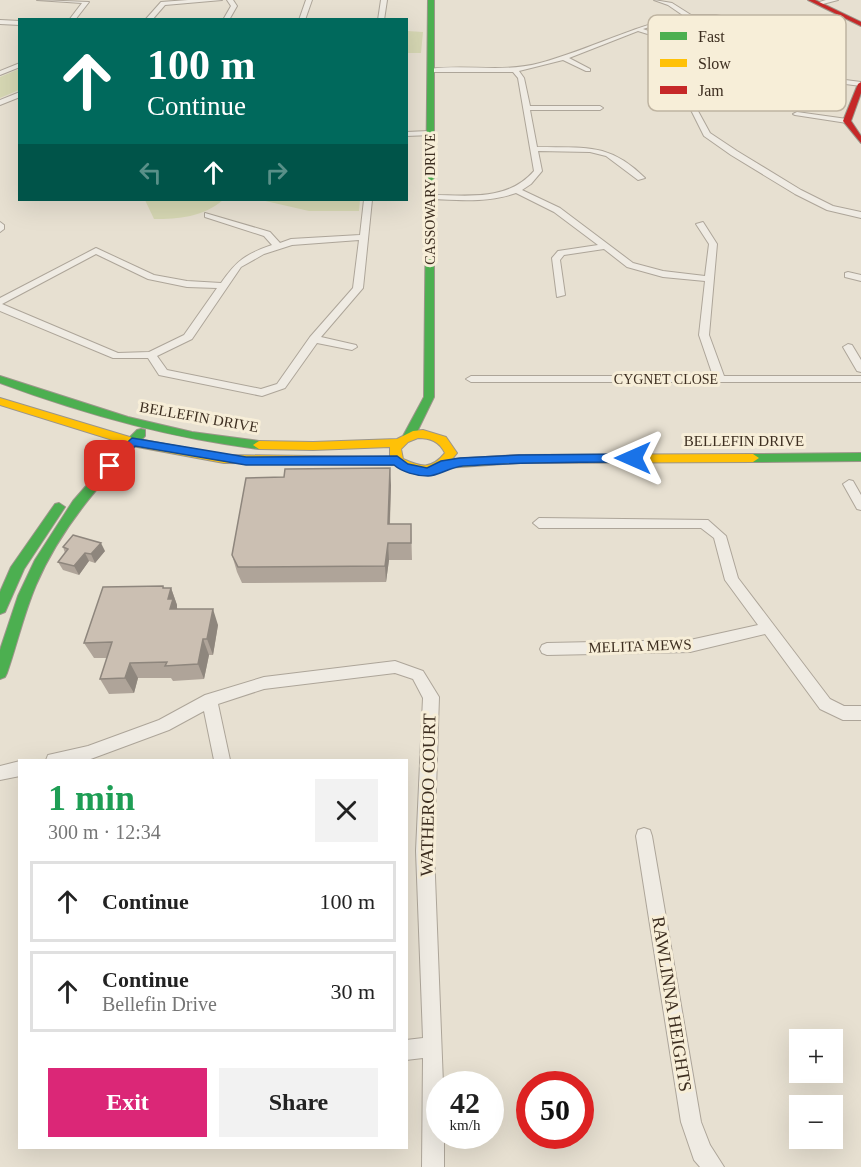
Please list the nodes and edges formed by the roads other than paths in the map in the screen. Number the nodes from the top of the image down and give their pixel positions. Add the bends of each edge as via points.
1 (40, 0) edge
2 (219, 0) edge
3 (230, 0) edge
4 (309, 0) edge
5 (384, 0) edge
6 (431, 0) edge
7 (657, 0) edge
8 (835, 0) edge
9 (678, 2) dead end
10 (815, 2) edge
11 (670, 4) junction
12 (687, 15) edge
13 (842, 15) edge
14 (846, 17) edge
15 (74, 18) edge
16 (150, 18) edge
17 (227, 18) edge
18 (303, 18) edge
19 (381, 18) edge
20 (0, 22) edge
21 (10, 23) junction
22 (18, 23) edge
23 (861, 24) edge
24 (648, 28) edge
25 (640, 30) junction
26 (0, 31) edge
27 (648, 33) edge
28 (564, 58) junction
29 (18, 66) edge
30 (514, 69) junction
31 (432, 70) junction
32 (588, 70) dead end
33 (0, 74) edge
34 (846, 82) edge
35 (861, 84) edge
36 (18, 95) edge
37 (0, 103) edge
38 (527, 108) junction
39 (600, 108) dead end
40 (695, 111) edge
41 (797, 114) dead end
42 (847, 121) junction
43 (429, 133) junction
44 (408, 134) edge
45 (861, 141) edge
46 (534, 149) junction
47 (641, 178) dead end
48 (518, 191) junction
49 (430, 197) junction
50 (368, 201) edge
51 (208, 215) dead end
52 (861, 215) edge
53 (700, 224) dead end
54 (0, 225) edge
55 (0, 229) edge
56 (364, 237) junction
57 (278, 246) junction
58 (603, 246) junction
59 (848, 275) dead end
60 (861, 278) edge
61 (710, 279) junction
62 (223, 286) junction
63 (560, 295) dead end
64 (0, 302) edge
65 (0, 307) edge
66 (314, 339) junction
67 (352, 346) dead end
68 (848, 346) dead end
69 (151, 355) junction
70 (861, 369) edge
71 (0, 379) edge
72 (471, 379) dead end
73 (720, 379) junction
74 (861, 379) edge
75 (429, 398) junction
76 (0, 401) edge
77 (133, 422) junction
78 (147, 427) junction
79 (117, 438) junction
80 (404, 440) junction
81 (444, 441) junction
82 (132, 442) junction
83 (861, 457) edge
84 (519, 459) junction
85 (397, 460) junction
86 (445, 464) junction
87 (849, 484) dead end
88 (861, 506) edge
89 (539, 523) dead end
90 (0, 608) edge
91 (768, 628) junction
92 (547, 649) dead end
93 (0, 673) edge
94 (210, 700) junction
95 (861, 713) edge
96 (59, 759) edge
97 (222, 759) edge
98 (18, 768) edge
99 (0, 772) edge
100 (644, 836) dead end
101 (433, 1047) junction
102 (408, 1050) edge
103 (433, 1167) edge
104 (712, 1167) edge

1 - 15 street via 86,2
2 - 16 street via 163,3
3 - 17 street via 234,6
4 - 18 street
5 - 19 street
6 - 31 street, CASSOWARY DRIVE
7 - 11 street
8 - 10 street
9 - 11 street
10 - 13 street
11 - 12 street
14 - 23 street
20 - 21 street
21 - 22 street
21 - 26 street
24 - 25 street
25 - 27 street
25 - 28 street
28 - 30 street
28 - 32 street
29 - 33 street
30 - 31 street
30 - 38 street via 521,78
31 - 43 street, CASSOWARY DRIVE
34 - 35 street
35 - 42 street
36 - 37 street
38 - 39 street
38 - 46 street
40 - 52 street via 707,134 798,192 830,207
41 - 42 street
42 - 45 street
43 - 44 street
43 - 49 street, CASSOWARY DRIVE
46 - 47 street via 609,154
46 - 48 street via 538,171
48 - 49 street via 493,197
48 - 58 street via 557,210
49 - 75 street, CASSOWARY DRIVE
50 - 56 street
51 - 57 street via 267,234
53 - 61 street via 713,244
54 - 55 street
56 - 57 street
56 - 66 street via 358,288
57 - 62 street via 238,265
58 - 61 street via 630,265 663,274
58 - 63 street via 561,253 555,260
59 - 60 street
61 - 73 street via 704,335
62 - 64 street via 151,277 96,251
62 - 69 street via 188,337
65 - 69 street via 117,356
66 - 67 street
66 - 69 street via 281,386 262,393 163,374
68 - 70 street
71 - 77 street, BELLEFIN DRIVE
72 - 73 street, CYGNET CLOSE
73 - 74 street, CYGNET CLOSE
75 - 80 street, CASSOWARY DRIVE
75 - 81 street, CASSOWARY DRIVE
76 - 79 street
77 - 78 street, BELLEFIN DRIVE
77 - 79 street
78 - 80 street, BELLEFIN DRIVE via 261,445
78 - 82 street
79 - 82 street
79 - 90 street via 42,530 18,567
80 - 81 street via 425,434
80 - 85 street via 394,454
81 - 84 street, BELLEFIN DRIVE
81 - 86 street via 451,453
82 - 85 street via 246,461
82 - 93 street via 64,521 38,564
83 - 84 street, BELLEFIN DRIVE
84 - 86 street, BELLEFIN DRIVE
85 - 86 street via 404,468 415,471 428,472
87 - 88 street
89 - 91 street via 704,523 720,536 732,580
91 - 92 street, MELITA MEWS via 690,646
91 - 95 street via 825,704 843,713
94 - 96 street, WATHEROO COURT via 164,726 88,753
94 - 97 street
94 - 101 street, WATHEROO COURT via 264,683 384,668 395,667 418,675 431,697 425,851
98 - 99 street
100 - 104 street, RAWLINNA HEIGHTS via 691,1122
101 - 102 street
101 - 103 street, WATHEROO COURT

